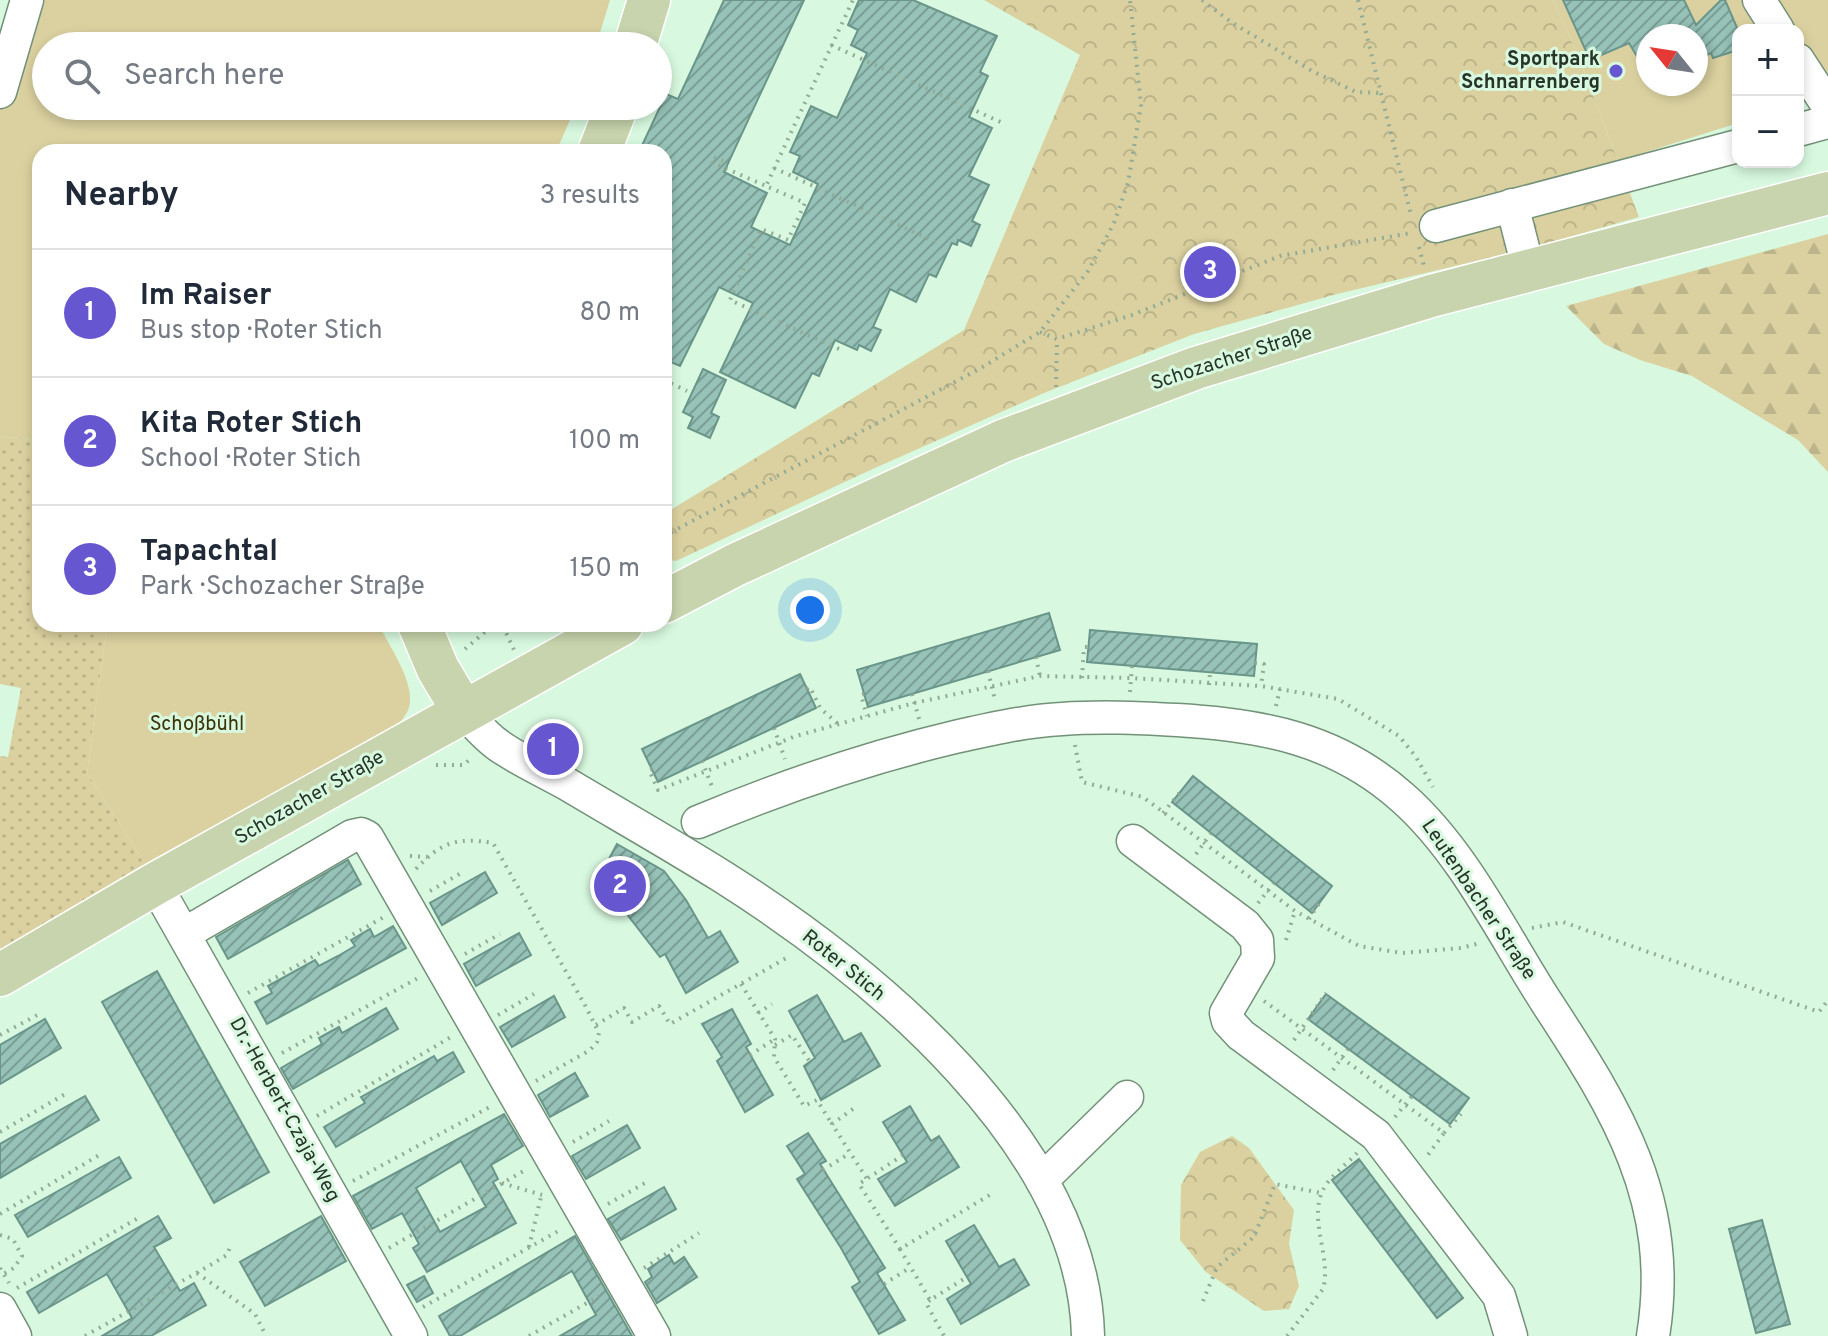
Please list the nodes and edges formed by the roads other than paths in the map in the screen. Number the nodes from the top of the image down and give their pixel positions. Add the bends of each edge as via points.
1 (27, 0) edge
2 (649, 0) edge
3 (1759, 0) edge
4 (1774, 24) edge
5 (639, 32) edge
6 (1804, 69) edge
7 (0, 92) edge
8 (1828, 106) edge
9 (612, 120) edge
10 (1828, 122) edge
11 (1804, 128) edge
12 (602, 144) edge
13 (1732, 148) edge
14 (1828, 193) edge
15 (1512, 205) junction
16 (1421, 230) road end
17 (1529, 271) junction
18 (672, 598) edge
19 (422, 632) edge
20 (607, 632) edge
21 (463, 711) junction
22 (698, 822) dead end
23 (1133, 841) dead end
24 (155, 884) junction
25 (184, 934) junction
26 (0, 975) edge
27 (1127, 1097) dead end
28 (1042, 1180) junction
29 (6, 1300) edge
30 (406, 1327) edge
31 (15, 1336) edge
32 (654, 1336) edge
33 (1088, 1336) edge
34 (1511, 1336) edge
35 (1653, 1336) edge

1 - 7 street
2 - 5 main road
3 - 4 street
6 - 8 street
9 - 12 main road
10 - 11 street
13 - 15 street
14 - 17 main road, Schozacher Straße
15 - 16 street
15 - 17 street
17 - 18 main road, Schozacher Straße via 1196,368 1003,441
19 - 21 main road
20 - 21 main road, Schozacher Straße
21 - 24 main road, Schozacher Straße
21 - 28 street, Roter Stich via 497,745 724,878 836,957 964,1074 1006,1123
22 - 35 street, Leutenbacher Straße via 851,764 988,730 1074,718 1235,724 1294,736 1346,757 1424,818 1504,933 1617,1117 1642,1175 1653,1222 1658,1268
23 - 34 street via 1245,925 1257,940 1258,958 1226,1013 1228,1021 1376,1135 1499,1296
24 - 25 street, Dr.-Herbert-Czaja-Weg
24 - 26 main road, Schozacher Straße
25 - 30 street, Dr.-Herbert-Czaja-Weg
25 - 32 street via 361,834 376,850
27 - 28 street
28 - 33 street, Roter Stich via 1073,1249
29 - 31 street

